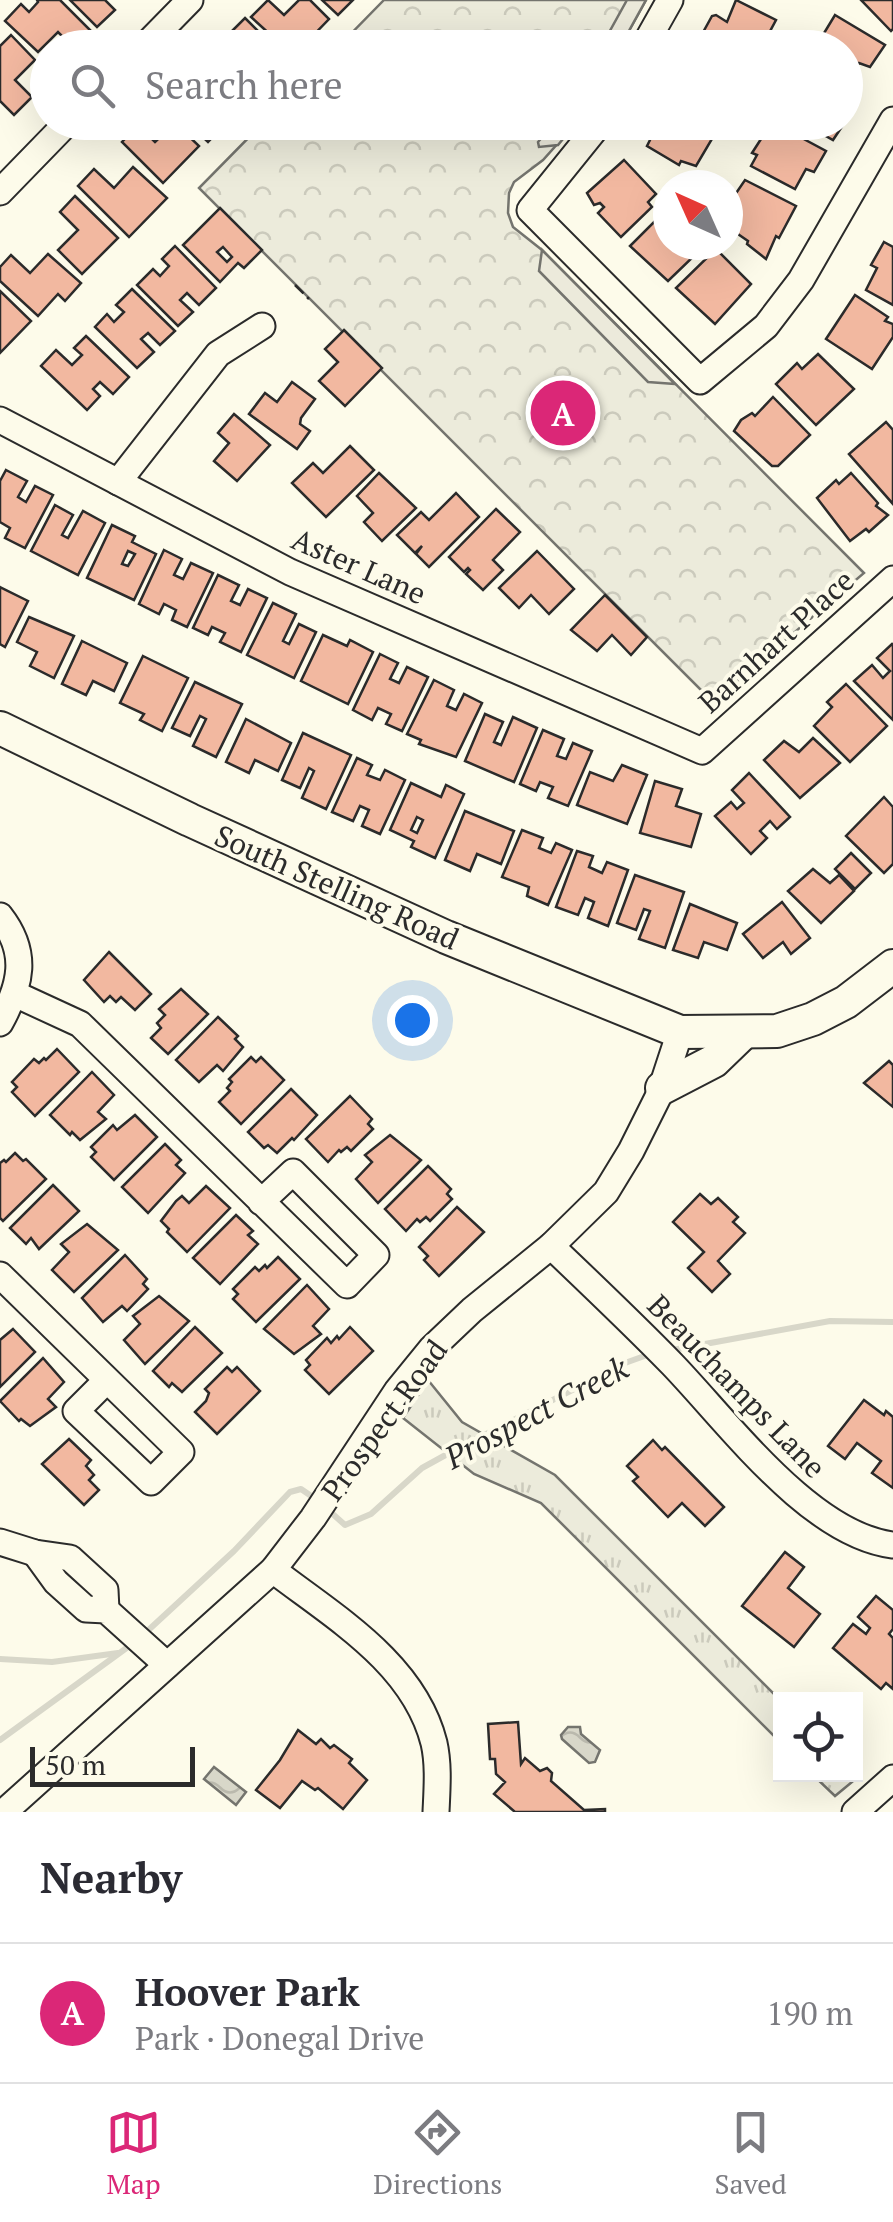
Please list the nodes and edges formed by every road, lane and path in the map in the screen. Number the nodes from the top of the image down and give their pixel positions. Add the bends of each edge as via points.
1 (190, 0) edge
2 (670, 0) edge
3 (161, 30) edge
4 (653, 30) edge
5 (893, 120) edge
6 (51, 140) edge
7 (586, 140) edge
8 (0, 192) edge
9 (262, 326) dead end
10 (0, 420) edge
11 (118, 482) junction
12 (893, 579) edge
13 (0, 728) edge
14 (702, 751) joint
15 (0, 916) edge
16 (893, 966) edge
17 (16, 994) junction
18 (0, 1022) edge
19 (680, 1032) junction
20 (743, 1033) junction
21 (662, 1088) junction
22 (261, 1202) junction
23 (552, 1246) junction
24 (0, 1275) edge
25 (106, 1381) dead end
26 (0, 1542) edge
27 (893, 1546) edge
28 (273, 1570) junction
29 (166, 1665) junction
30 (893, 1778) edge
31 (4, 1812) edge
32 (436, 1812) edge
33 (855, 1812) edge

1 - 3 street
2 - 4 street
5 - 7 street via 801,280 766,326 700,381 530,210
6 - 8 street
9 - 11 street via 218,354
10 - 11 street, Aster Lane
11 - 14 street, Aster Lane via 290,572
12 - 14 street, Barnhart Place
13 - 19 main road, South Stelling Road via 446,937
15 - 17 street via 15,941
16 - 20 main road via 812,1019
17 - 18 street
17 - 22 street via 80,1024
19 - 20 main road
19 - 21 street, Prospect Road
20 - 21 main road via 714,1061
21 - 23 street, Prospect Road via 606,1192
22 - 22 street via 346,1285 376,1255 293,1172
23 - 27 street, Beauchamps Lane via 798,1498 838,1526
23 - 28 street, Prospect Road via 432,1348
24 - 25 street
26 - 29 street via 35,1553 86,1610 106,1610
28 - 29 street, Prospect Road
28 - 32 street via 385,1658 406,1684 434,1743
29 - 31 street, Prospect Road
30 - 33 street

